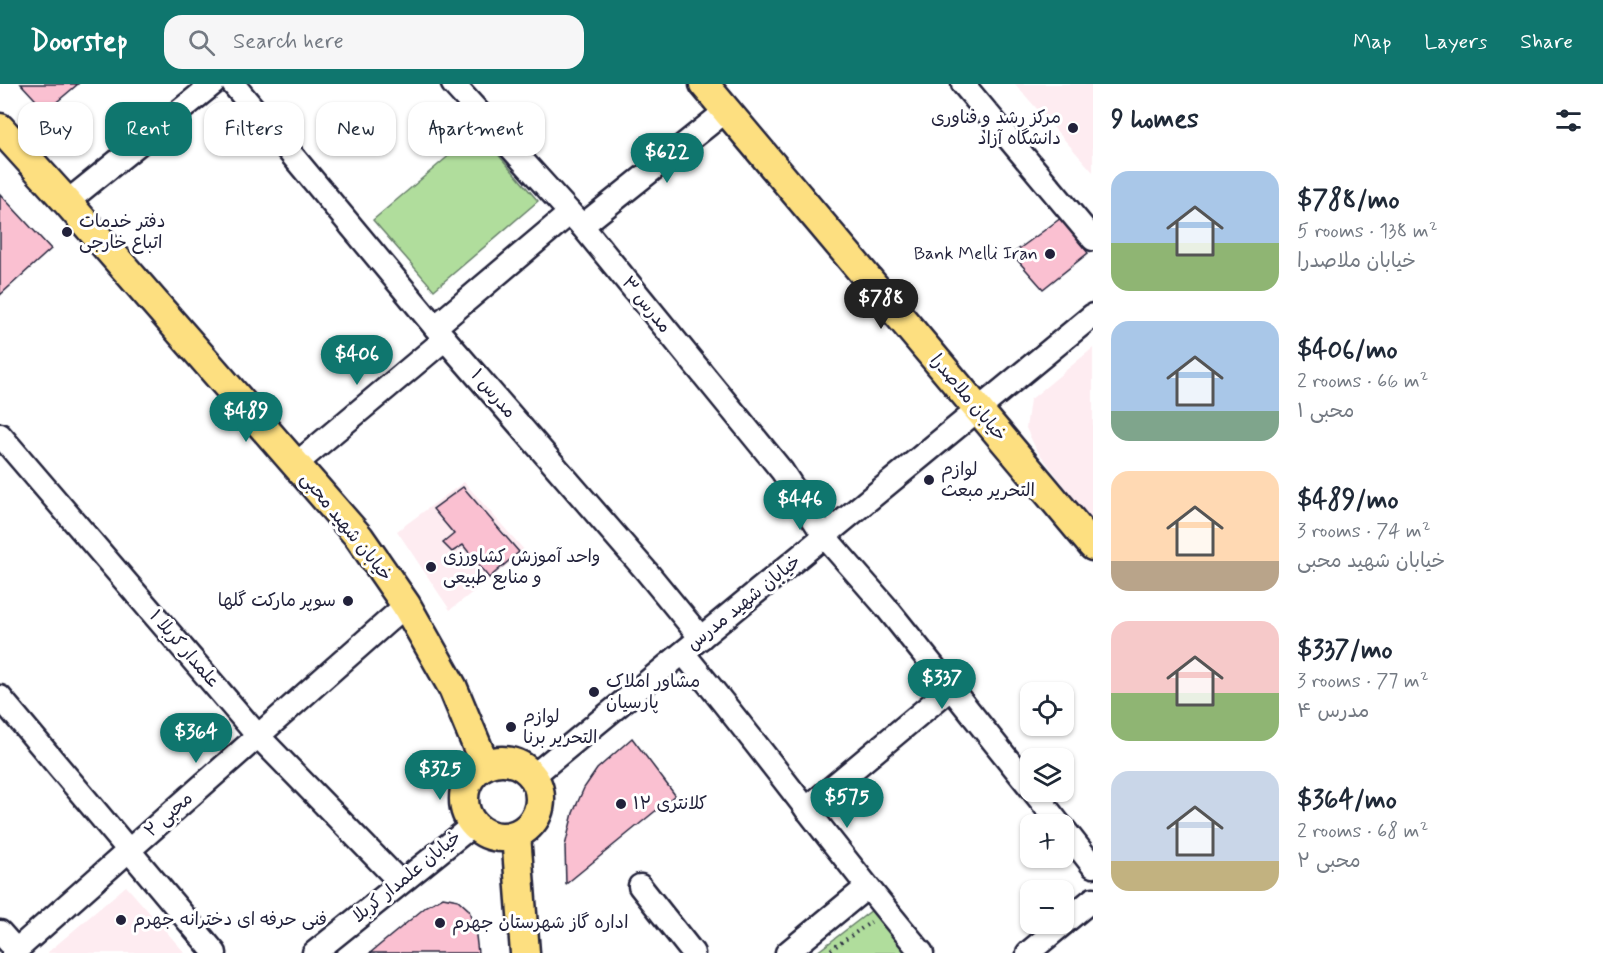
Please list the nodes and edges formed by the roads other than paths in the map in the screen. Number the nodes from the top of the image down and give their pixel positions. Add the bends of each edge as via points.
1 (213, 84) edge
2 (233, 84) edge
3 (453, 84) edge
4 (704, 84) edge
5 (963, 84) edge
6 (727, 110) junction
7 (0, 128) edge
8 (67, 202) junction
9 (576, 219) junction
10 (1093, 238) edge
11 (1093, 315) edge
12 (440, 333) junction
13 (978, 411) junction
14 (0, 435) edge
15 (296, 464) junction
16 (825, 537) junction
17 (1093, 546) edge
18 (406, 605) junction
19 (701, 638) junction
20 (683, 653) junction
21 (951, 688) junction
22 (0, 697) edge
23 (258, 736) junction
24 (485, 765) junction
25 (1020, 775) edge
26 (533, 776) junction
27 (1042, 802) edge
28 (806, 809) junction
29 (1051, 814) edge
30 (473, 825) junction
31 (516, 835) junction
32 (1074, 842) edge
33 (130, 850) junction
34 (1093, 866) edge
35 (400, 882) junction
36 (640, 886) dead end
37 (867, 887) junction
38 (1093, 899) edge
39 (1074, 915) edge
40 (0, 932) edge
41 (1051, 934) edge
42 (14, 952) edge
43 (214, 953) edge
44 (314, 953) edge
45 (525, 953) edge
46 (693, 953) edge
47 (787, 953) edge
48 (922, 953) edge
49 (1028, 953) edge

1 - 8 street
2 - 12 street, مدرس ۱
3 - 9 street, مدرس ۳
4 - 6 main road, خیابان ملاصدرا
5 - 10 street
6 - 9 street
6 - 13 main road, خیابان ملاصدرا
7 - 8 main road, خیابان شهید محبی
8 - 15 main road, خیابان شهید محبی
9 - 12 street
9 - 16 street, مدرس ۳ via 782,471
11 - 13 street, خیابان شهید مدرس
12 - 15 street
12 - 19 street, مدرس ۱
13 - 16 street, خیابان شهید مدرس
13 - 17 main road, خیابان ملاصدرا
14 - 23 street, علمدار کربلا ۱
15 - 18 main road, خیابان شهید محبی via 358,537
16 - 19 street, خیابان شهید مدرس
16 - 21 street, مدرس ۳
18 - 23 street, محبی ۲
18 - 24 main road, خیابان شهید محبی via 453,688
19 - 20 street, خیابان شهید مدرس
20 - 26 street, خیابان شهید مدرس
20 - 28 street
21 - 25 street, مدرس ۳
21 - 28 street
22 - 33 street
23 - 33 street, محبی ۲
23 - 35 street, علمدار کربلا ۱
24 - 26 main road via 511,762
24 - 30 main road via 468,780 464,791 463,803
26 - 31 main road via 541,798 539,810 526,830
27 - 29 street
28 - 37 street
30 - 31 main road via 493,837
30 - 35 street, خیابان علمدار کربلا
31 - 45 main road
32 - 34 street
33 - 42 street, محبی ۲
33 - 43 street
35 - 44 street, خیابان علمدار کربلا
36 - 46 street
37 - 47 street
37 - 48 street
38 - 39 street
40 - 42 street
41 - 49 street

